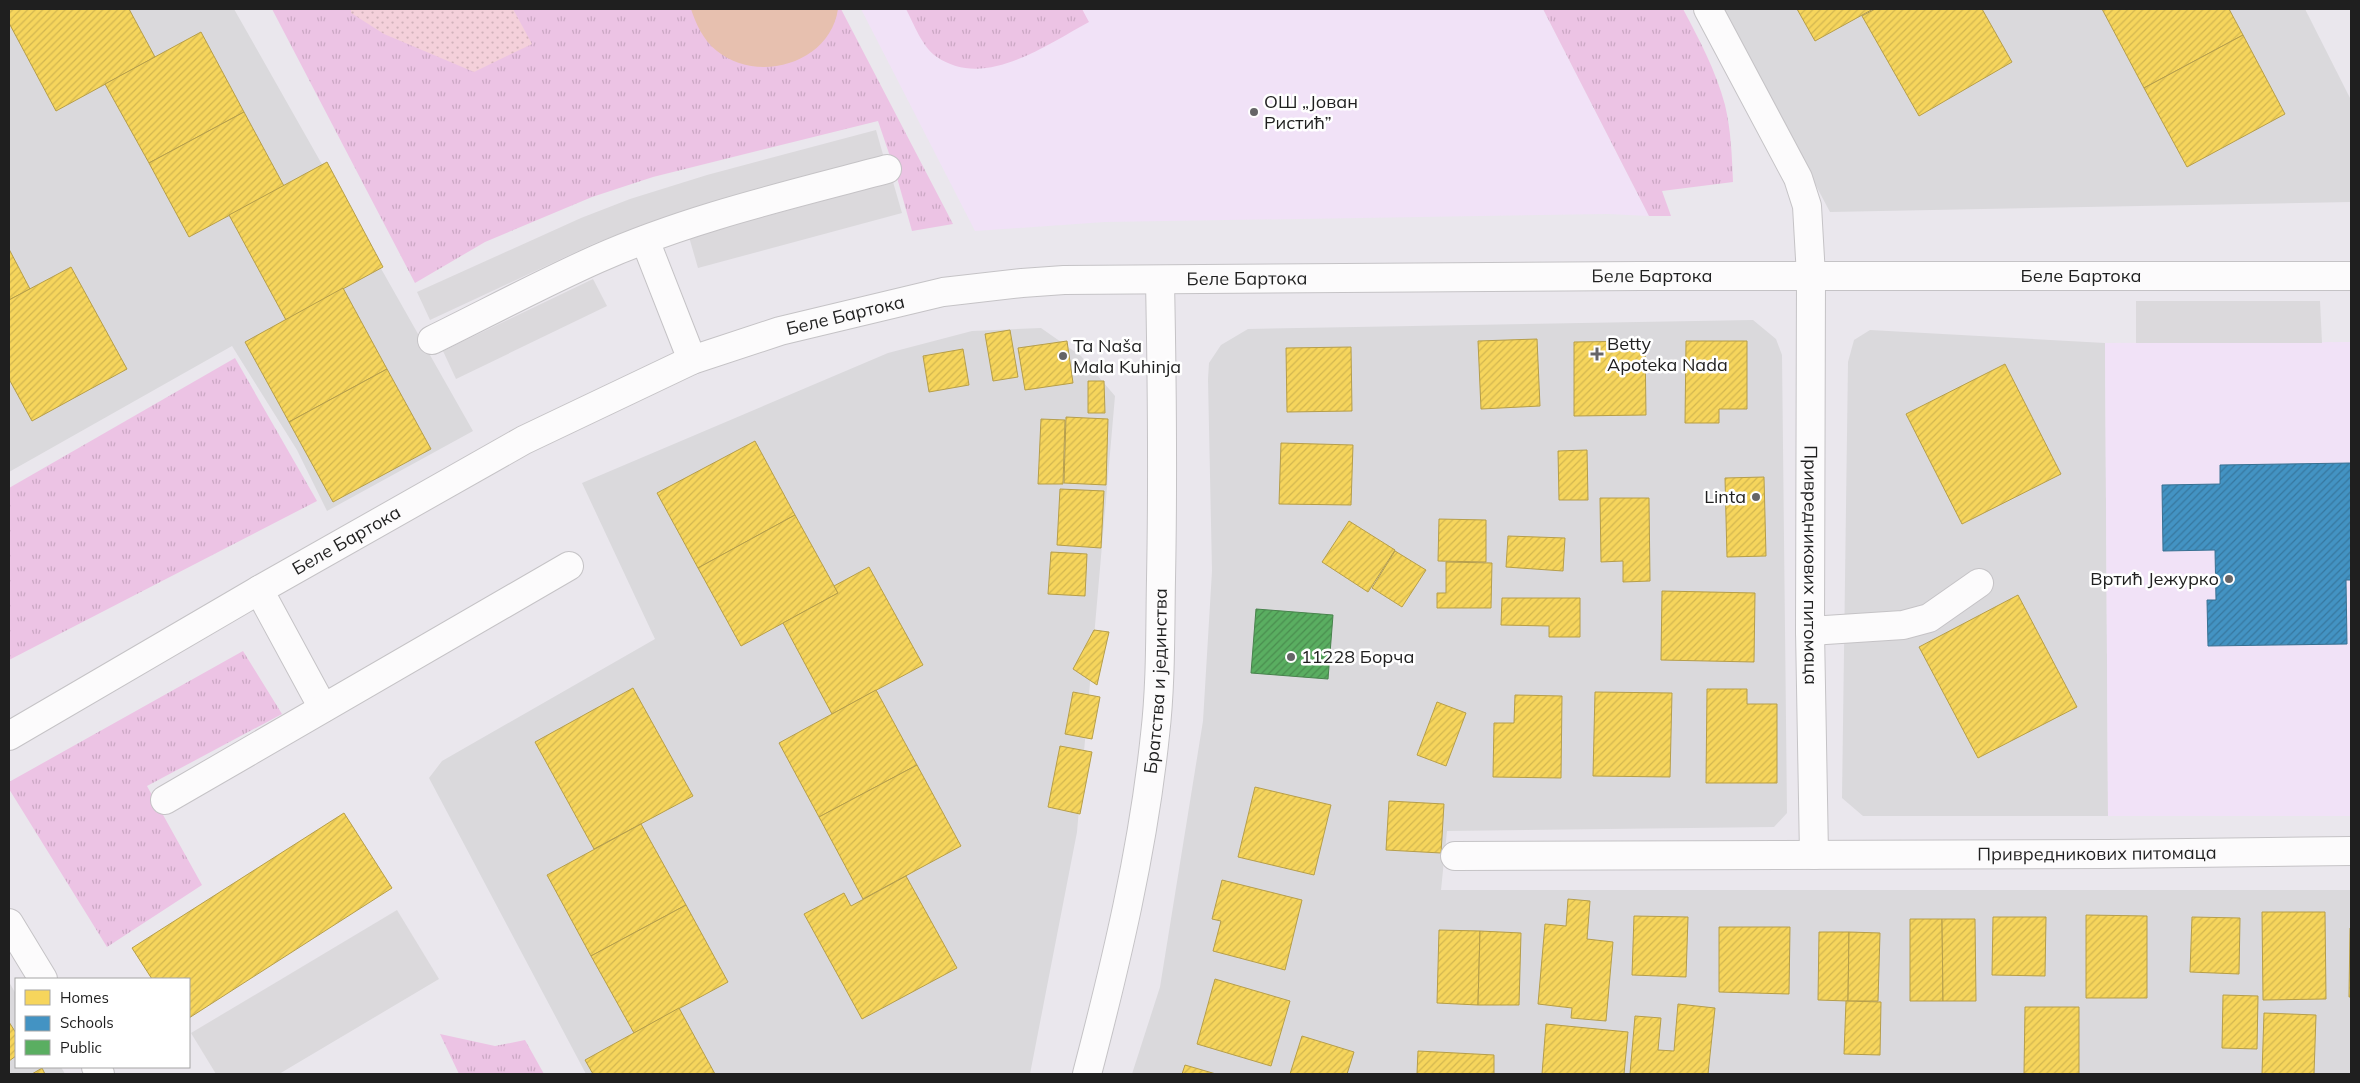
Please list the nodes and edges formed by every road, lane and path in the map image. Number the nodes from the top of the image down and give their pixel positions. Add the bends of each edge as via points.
1 (1708, 9) edge
2 (887, 169) dead end
3 (645, 240) junction
4 (1811, 276) junction
5 (2351, 276) edge
6 (1160, 281) junction
7 (432, 340) dead end
8 (692, 360) junction
9 (569, 566) dead end
10 (1980, 583) dead end
11 (259, 590) junction
12 (1810, 631) junction
13 (323, 708) junction
14 (9, 736) edge
15 (165, 800) dead end
16 (2351, 851) edge
17 (1814, 855) junction
18 (1456, 856) dead end
19 (9, 923) edge
20 (42, 978) edge
21 (1087, 1074) edge

1 - 4 street via 1798,178 1807,206
2 - 3 street via 752,205
3 - 7 street via 598,258
3 - 8 street
4 - 5 street, Беле Бартока
4 - 6 street, Беле Бартока
4 - 12 street, Привредникових питомаца
6 - 8 street, Беле Бартока via 1056,281 943,292 780,331
6 - 21 street, Братства и јединства via 1162,525 1155,735 1128,906
8 - 11 street, Беле Бартока via 524,440
9 - 13 street
10 - 12 street via 1929,618 1903,625
11 - 13 street
11 - 14 street, Беле Бартока
12 - 17 street, Привредникових питомаца
13 - 15 street
16 - 17 street, Привредникових питомаца
17 - 18 street, Привредникових питомаца
19 - 20 street

